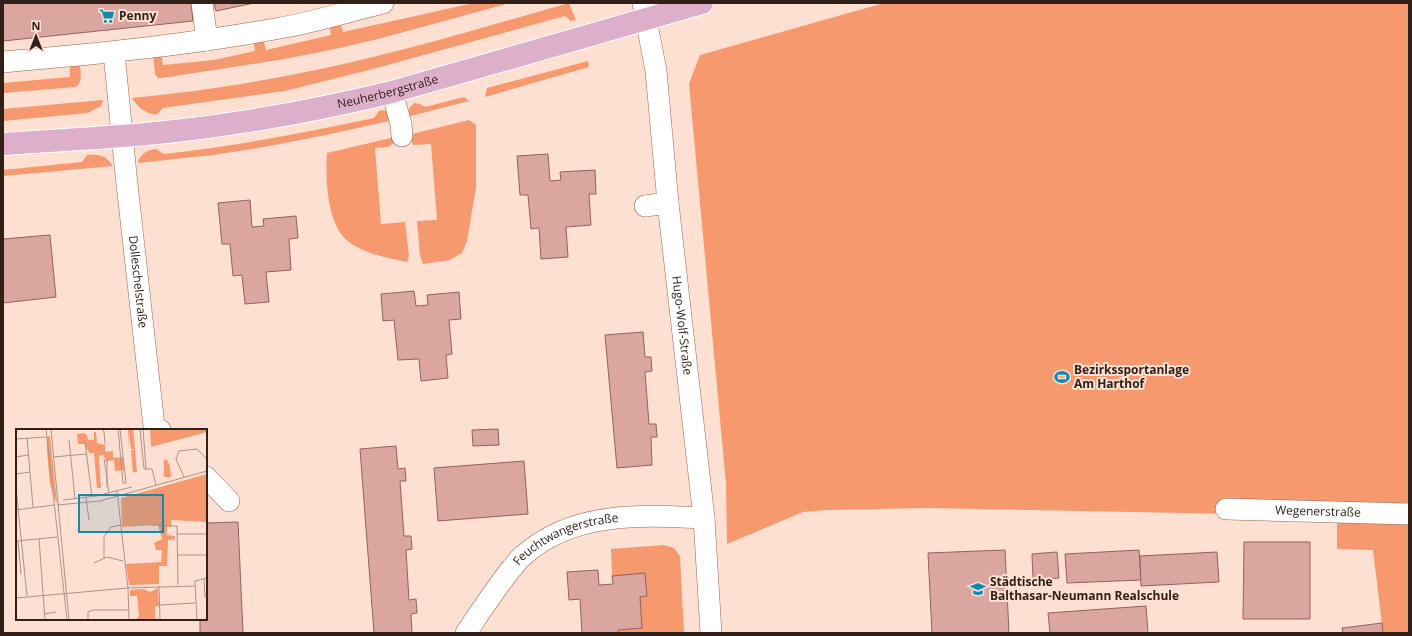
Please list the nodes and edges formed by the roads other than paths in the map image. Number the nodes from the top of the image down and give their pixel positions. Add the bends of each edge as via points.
1 (202, 3) edge
2 (383, 3) edge
3 (702, 3) edge
4 (645, 11) edge
5 (207, 40) junction
6 (114, 52) junction
7 (3, 62) edge
8 (392, 92) junction
9 (402, 136) dead end
10 (123, 137) junction
11 (3, 144) edge
12 (668, 203) junction
13 (645, 206) dead end
14 (157, 428) edge
15 (207, 478) edge
16 (229, 501) dead end
17 (1226, 509) dead end
18 (1409, 514) edge
19 (704, 518) junction
20 (466, 633) edge
21 (712, 633) edge

1 - 5 street
2 - 5 street via 282,28
3 - 4 main road, Neuherbergstraße
4 - 8 main road, Neuherbergstraße
4 - 12 street, Hugo-Wolf-Straße via 656,71
5 - 6 street
6 - 7 street
6 - 10 street
8 - 9 street
8 - 10 main road, Neuherbergstraße via 290,114 207,128
10 - 11 main road, Neuherbergstraße
10 - 14 street, Dolleschelstraße
12 - 13 street
12 - 19 street, Hugo-Wolf-Straße
15 - 16 street
17 - 18 street, Wegenerstraße
19 - 20 street, Feuchtwangerstraße via 614,518 593,520 563,530 523,555 498,584
19 - 21 street, Hugo-Wolf-Straße

